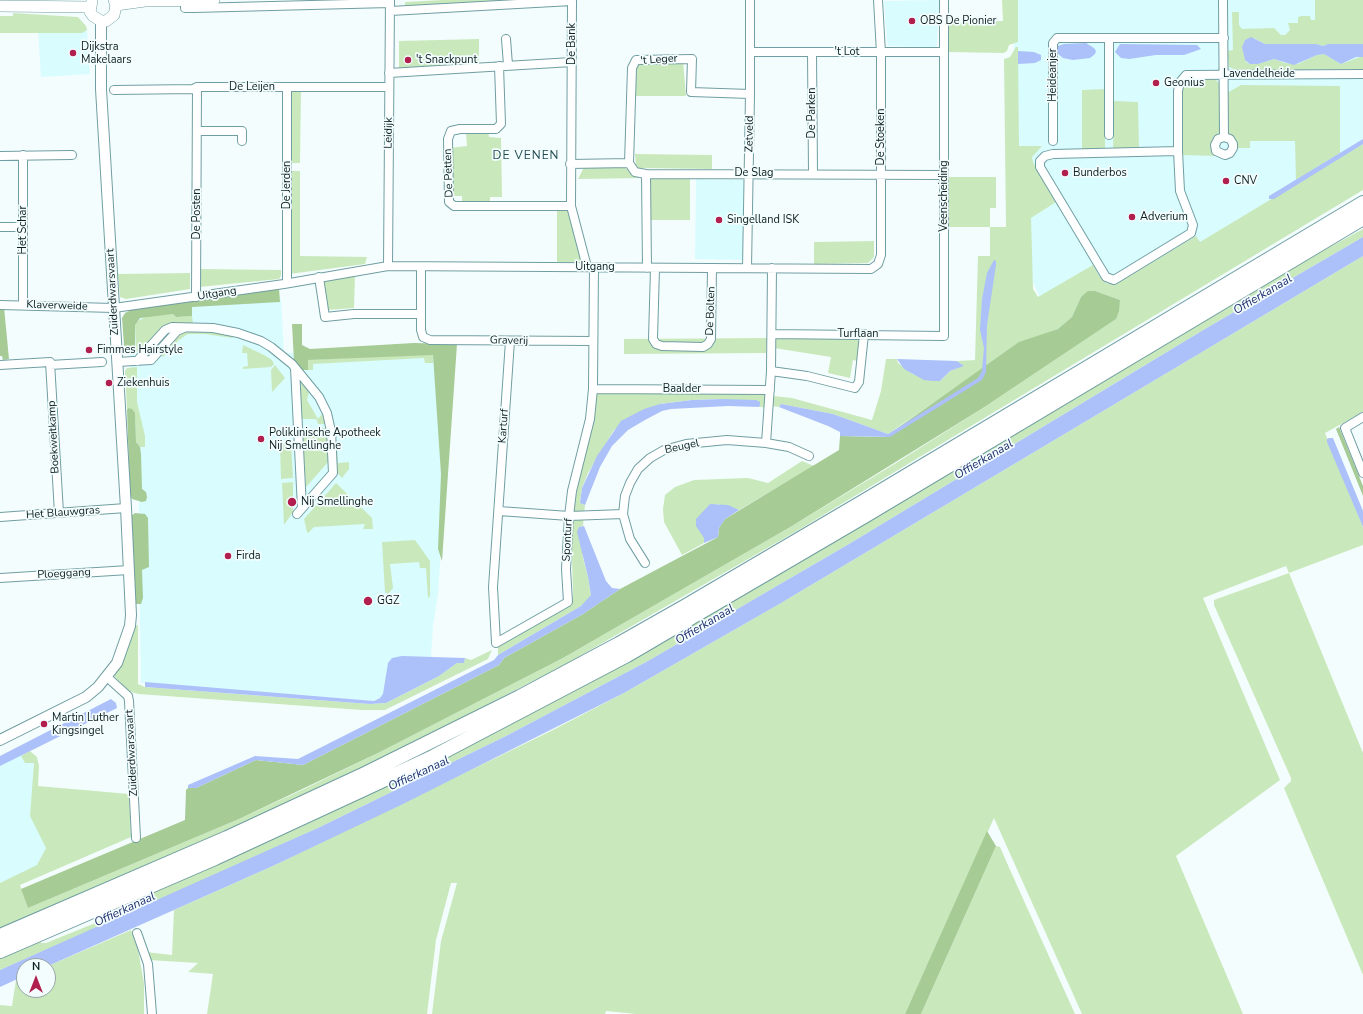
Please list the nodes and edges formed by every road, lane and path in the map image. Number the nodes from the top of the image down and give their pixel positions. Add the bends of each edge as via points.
1 (159, 0) edge
2 (214, 0) edge
3 (750, 0) edge
4 (878, 0) edge
5 (944, 0) edge
6 (1223, 0) edge
7 (91, 3) edge
8 (115, 3) edge
9 (185, 4) edge
10 (390, 5) edge
11 (0, 6) edge
12 (101, 21) junction
13 (1109, 38) junction
14 (1224, 38) junction
15 (506, 39) dead end
16 (750, 52) junction
17 (812, 52) junction
18 (881, 53) junction
19 (944, 54) junction
20 (572, 62) junction
21 (508, 65) junction
22 (499, 66) junction
23 (389, 73) junction
24 (1224, 74) junction
25 (1363, 74) edge
26 (197, 87) junction
27 (287, 87) junction
28 (389, 87) junction
29 (114, 90) dead end
30 (750, 94) junction
31 (197, 131) junction
32 (1109, 135) dead end
33 (1224, 137) dead end
34 (242, 141) dead end
35 (1053, 141) dead end
36 (1178, 151) junction
37 (23, 155) junction
38 (72, 155) dead end
39 (0, 156) edge
40 (629, 163) junction
41 (570, 164) junction
42 (749, 173) junction
43 (646, 174) junction
44 (813, 174) junction
45 (881, 175) junction
46 (944, 175) junction
47 (1363, 203) edge
48 (571, 206) junction
49 (1363, 218) edge
50 (0, 227) edge
51 (22, 228) junction
52 (388, 266) junction
53 (421, 267) junction
54 (590, 267) junction
55 (651, 268) junction
56 (712, 268) junction
57 (747, 268) junction
58 (772, 268) junction
59 (871, 269) joint
60 (319, 277) junction
61 (287, 283) junction
62 (196, 297) junction
63 (0, 305) edge
64 (23, 305) junction
65 (114, 308) junction
66 (420, 314) junction
67 (184, 328) junction
68 (772, 334) junction
69 (864, 334) junction
70 (944, 336) joint
71 (510, 341) junction
72 (593, 341) junction
73 (145, 357) junction
74 (102, 362) dead end
75 (117, 362) junction
76 (50, 364) junction
77 (0, 365) edge
78 (295, 368) junction
79 (771, 371) junction
80 (593, 389) junction
81 (770, 390) junction
82 (1363, 417) edge
83 (766, 443) junction
84 (809, 456) dead end
85 (1363, 473) edge
86 (126, 508) junction
87 (499, 511) junction
88 (59, 513) junction
89 (623, 514) junction
90 (569, 516) junction
91 (0, 517) edge
92 (645, 563) dead end
93 (129, 570) junction
94 (0, 578) edge
95 (493, 587) joint
96 (107, 677) junction
97 (0, 740) edge
98 (136, 838) dead end
99 (0, 936) edge
100 (138, 936) dead end
101 (0, 951) edge
102 (152, 1014) edge

1 - 8 main road
1 - 9 main road
2 - 9 main road
3 - 16 street, Zetveld
4 - 18 street, De Stoeken
5 - 19 street, Veenscheiding
6 - 14 street
7 - 11 main road
7 - 12 main road via 93,16
8 - 12 main road via 114,15 106,21
9 - 10 street
10 - 20 street, De Bank via 572,1
10 - 23 street, Leidijk
12 - 65 street, Zuiderdwarsvaart via 101,89
13 - 14 street, Heideanjer
13 - 32 street
13 - 35 street, Heideanjer via 1057,38 1053,43
14 - 24 street
15 - 21 street
16 - 17 street, 't Lot
16 - 30 street, Zetveld
17 - 18 street, 't Lot
17 - 44 street, De Parken
18 - 19 street, 't Lot
18 - 45 street, De Stoeken
19 - 46 street, Veenscheiding
20 - 21 street
20 - 41 street, De Bank
21 - 22 street
22 - 23 street
22 - 48 street, De Petten via 500,124 496,129 451,131 448,139 449,202 454,206
23 - 28 street, Leidijk
24 - 25 street, Lavendelheide
24 - 33 street
24 - 36 street, Lavendelheide via 1186,75 1180,82
26 - 27 street, De Leijen
26 - 29 street, De Leijen
26 - 31 street, De Posten
27 - 28 street, De Leijen
27 - 61 street, De Jerden
28 - 52 street, Leidijk
30 - 40 street, 't Leger via 692,92 692,59 636,60 632,68
30 - 42 street, Zetveld
31 - 34 street via 242,131
31 - 62 street, De Posten
36 - 36 street, Lavendelheide via 1180,190 1193,225 1191,233 1114,280 1106,277 1040,167 1040,161 1044,156 1053,154
37 - 38 street
37 - 39 street
37 - 51 street, Het Schar
40 - 41 street
40 - 43 street via 635,172
41 - 48 street, De Bank
42 - 43 street, De Slag
42 - 44 street, De Slag
42 - 57 street, Zetveld
43 - 55 street
44 - 45 street, De Slag
45 - 46 street, De Slag
45 - 59 street, De Stoeken via 881,255 878,264
46 - 70 street, Veenscheiding
47 - 99 highway via 619,644 367,773 227,838
48 - 54 street, De Bank
49 - 101 highway via 704,611 608,665 433,757 215,858
50 - 51 street
51 - 64 street, Het Schar
52 - 53 street, Uitgang
52 - 60 street, Uitgang
53 - 54 street, Uitgang
53 - 66 street, Graverij
54 - 55 street, Uitgang
54 - 72 street
55 - 56 street, Uitgang
55 - 56 street, De Bolten via 653,339 656,344 662,346 696,347 703,347 711,339
56 - 57 street, Uitgang
57 - 58 street, Uitgang
58 - 59 street, Uitgang
58 - 68 street
60 - 61 street, Uitgang
60 - 66 street via 325,317 354,314
61 - 62 street, Uitgang
62 - 65 street, Uitgang
63 - 64 street, Klaverweide
64 - 65 street, Klaverweide
65 - 75 street, Zuiderdwarsvaart
66 - 71 street, Graverij via 423,337 430,340
67 - 73 street via 165,330
67 - 73 street via 178,331 151,360
67 - 78 street via 213,328 254,338 271,347
68 - 69 street, Turflaan
68 - 79 street
69 - 70 street, Turflaan
69 - 79 street via 859,382 856,388 807,376
71 - 72 street, Graverij
71 - 87 street, Karturf
72 - 80 street, Sponturf
73 - 75 street via 137,361
74 - 76 street
75 - 86 street, Zuiderdwarsvaart
76 - 77 street
76 - 88 street, Boekweitkamp
78 - 78 street via 300,511 333,473 331,431 327,413 319,397
79 - 81 street
80 - 81 street, Baalder
80 - 90 street, Sponturf via 590,419 572,491
81 - 83 street
82 - 85 street via 1345,428
83 - 84 street, Beugel via 789,447
83 - 89 street, Beugel via 726,440 686,444 664,450 638,469 625,496
86 - 88 street, Het Blauwgras
86 - 93 street, Zuiderdwarsvaart
87 - 90 street
87 - 95 street, Karturf
88 - 91 street, Het Blauwgras
89 - 90 street
89 - 92 street, Beugel via 630,539
90 - 95 street, Sponturf via 566,605 496,643
93 - 94 street, Ploeggang
93 - 96 street, Zuiderdwarsvaart via 131,615 128,635 117,663
96 - 97 street, Zuiderdwarsvaart via 86,697
96 - 98 street, Zuiderdwarsvaart via 128,696 129,701
100 - 102 street via 148,964

